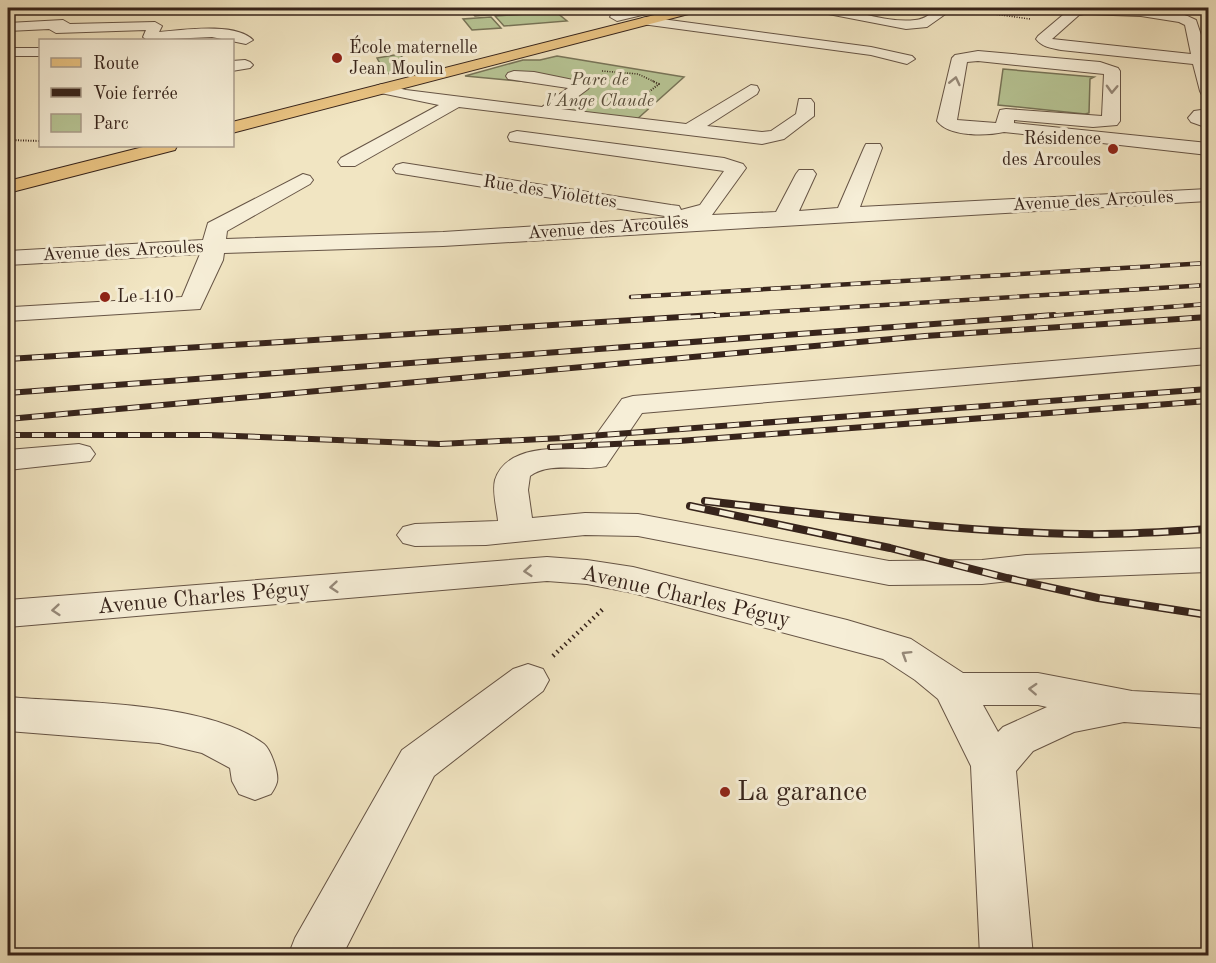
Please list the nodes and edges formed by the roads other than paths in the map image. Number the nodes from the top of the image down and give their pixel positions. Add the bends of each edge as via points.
1 (695, 8) edge
2 (818, 8) edge
3 (947, 8) edge
4 (76, 13) dead end
5 (119, 14) dead end
6 (650, 14) edge
7 (617, 17) dead end
8 (914, 24) junction
9 (59, 26) junction
10 (8, 27) edge
11 (105, 27) junction
12 (878, 34) dead end
13 (46, 39) edge
14 (246, 40) dead end
15 (1046, 42) junction
16 (1015, 44) dead end
17 (38, 49) edge
18 (8, 52) edge
19 (907, 58) dead end
20 (1205, 60) edge
21 (514, 76) dead end
22 (382, 90) junction
23 (751, 90) dead end
24 (1209, 91) edge
25 (456, 102) junction
26 (805, 103) dead end
27 (545, 113) junction
28 (1209, 114) edge
29 (1005, 123) junction
30 (1209, 123) edge
31 (234, 127) edge
32 (689, 130) junction
33 (517, 137) dead end
34 (164, 147) edge
35 (873, 148) dead end
36 (1209, 149) edge
37 (348, 162) dead end
38 (403, 169) dead end
39 (806, 174) dead end
40 (303, 180) dead end
41 (8, 188) edge
42 (1209, 195) edge
43 (847, 214) junction
44 (784, 218) junction
45 (689, 219) junction
46 (215, 246) junction
47 (8, 258) edge
48 (13, 315) dead end
49 (1209, 356) edge
50 (79, 454) dead end
51 (8, 460) edge
52 (517, 531) junction
53 (415, 535) dead end
54 (1209, 560) edge
55 (8, 614) edge
56 (528, 680) road end
57 (954, 689) junction
58 (1132, 707) junction
59 (1209, 712) edge
60 (8, 714) edge
61 (993, 766) junction
62 (255, 781) dead end
63 (314, 956) edge
64 (1007, 956) edge

1 - 6 main road
2 - 8 street
3 - 8 street via 922,24
4 - 9 street
5 - 11 street
6 - 7 street
6 - 19 street
6 - 22 main road
8 - 12 street via 903,34
9 - 10 street
9 - 11 street
9 - 13 street
11 - 14 street via 155,26 150,37 236,35
15 - 16 street
15 - 20 street
15 - 20 street via 1043,39 1075,12 1085,10 1179,17 1191,23 1191,43
17 - 18 street
20 - 24 street
21 - 27 street via 582,86
22 - 25 street
22 - 31 main road
23 - 32 street
25 - 27 street
25 - 37 street
26 - 32 street via 805,116 777,135 762,138
27 - 32 street
28 - 30 street via 1197,118
29 -> 29 street via 947,112 960,58 1112,71 1111,121 1006,114
29 - 36 street
33 - 45 street via 735,168 707,210
34 - 41 main road
35 - 43 street
38 - 45 street, Rue des Violettes
39 - 44 street
40 - 46 street via 216,228
42 - 43 street, Avenue des Arcoules
43 - 44 street, Avenue des Arcoules
44 - 45 street, Avenue des Arcoules
45 - 46 street, Avenue des Arcoules via 444,239
46 - 47 street, Avenue des Arcoules
46 - 48 street via 191,304
49 - 52 street via 633,405 595,459 535,460 515,472 512,481
50 - 51 street
52 - 53 street
52 - 54 street via 585,524 638,525 889,573
57 -> 55 street, Avenue Charles Péguy via 897,649 633,580 587,572 547,569
56 - 63 street via 418,763
58 -> 57 street via 1038,688
57 - 61 street
58 - 59 street
58 - 61 street via 1067,716 1018,739
60 - 62 street via 159,726 213,738 250,758
61 - 64 street

